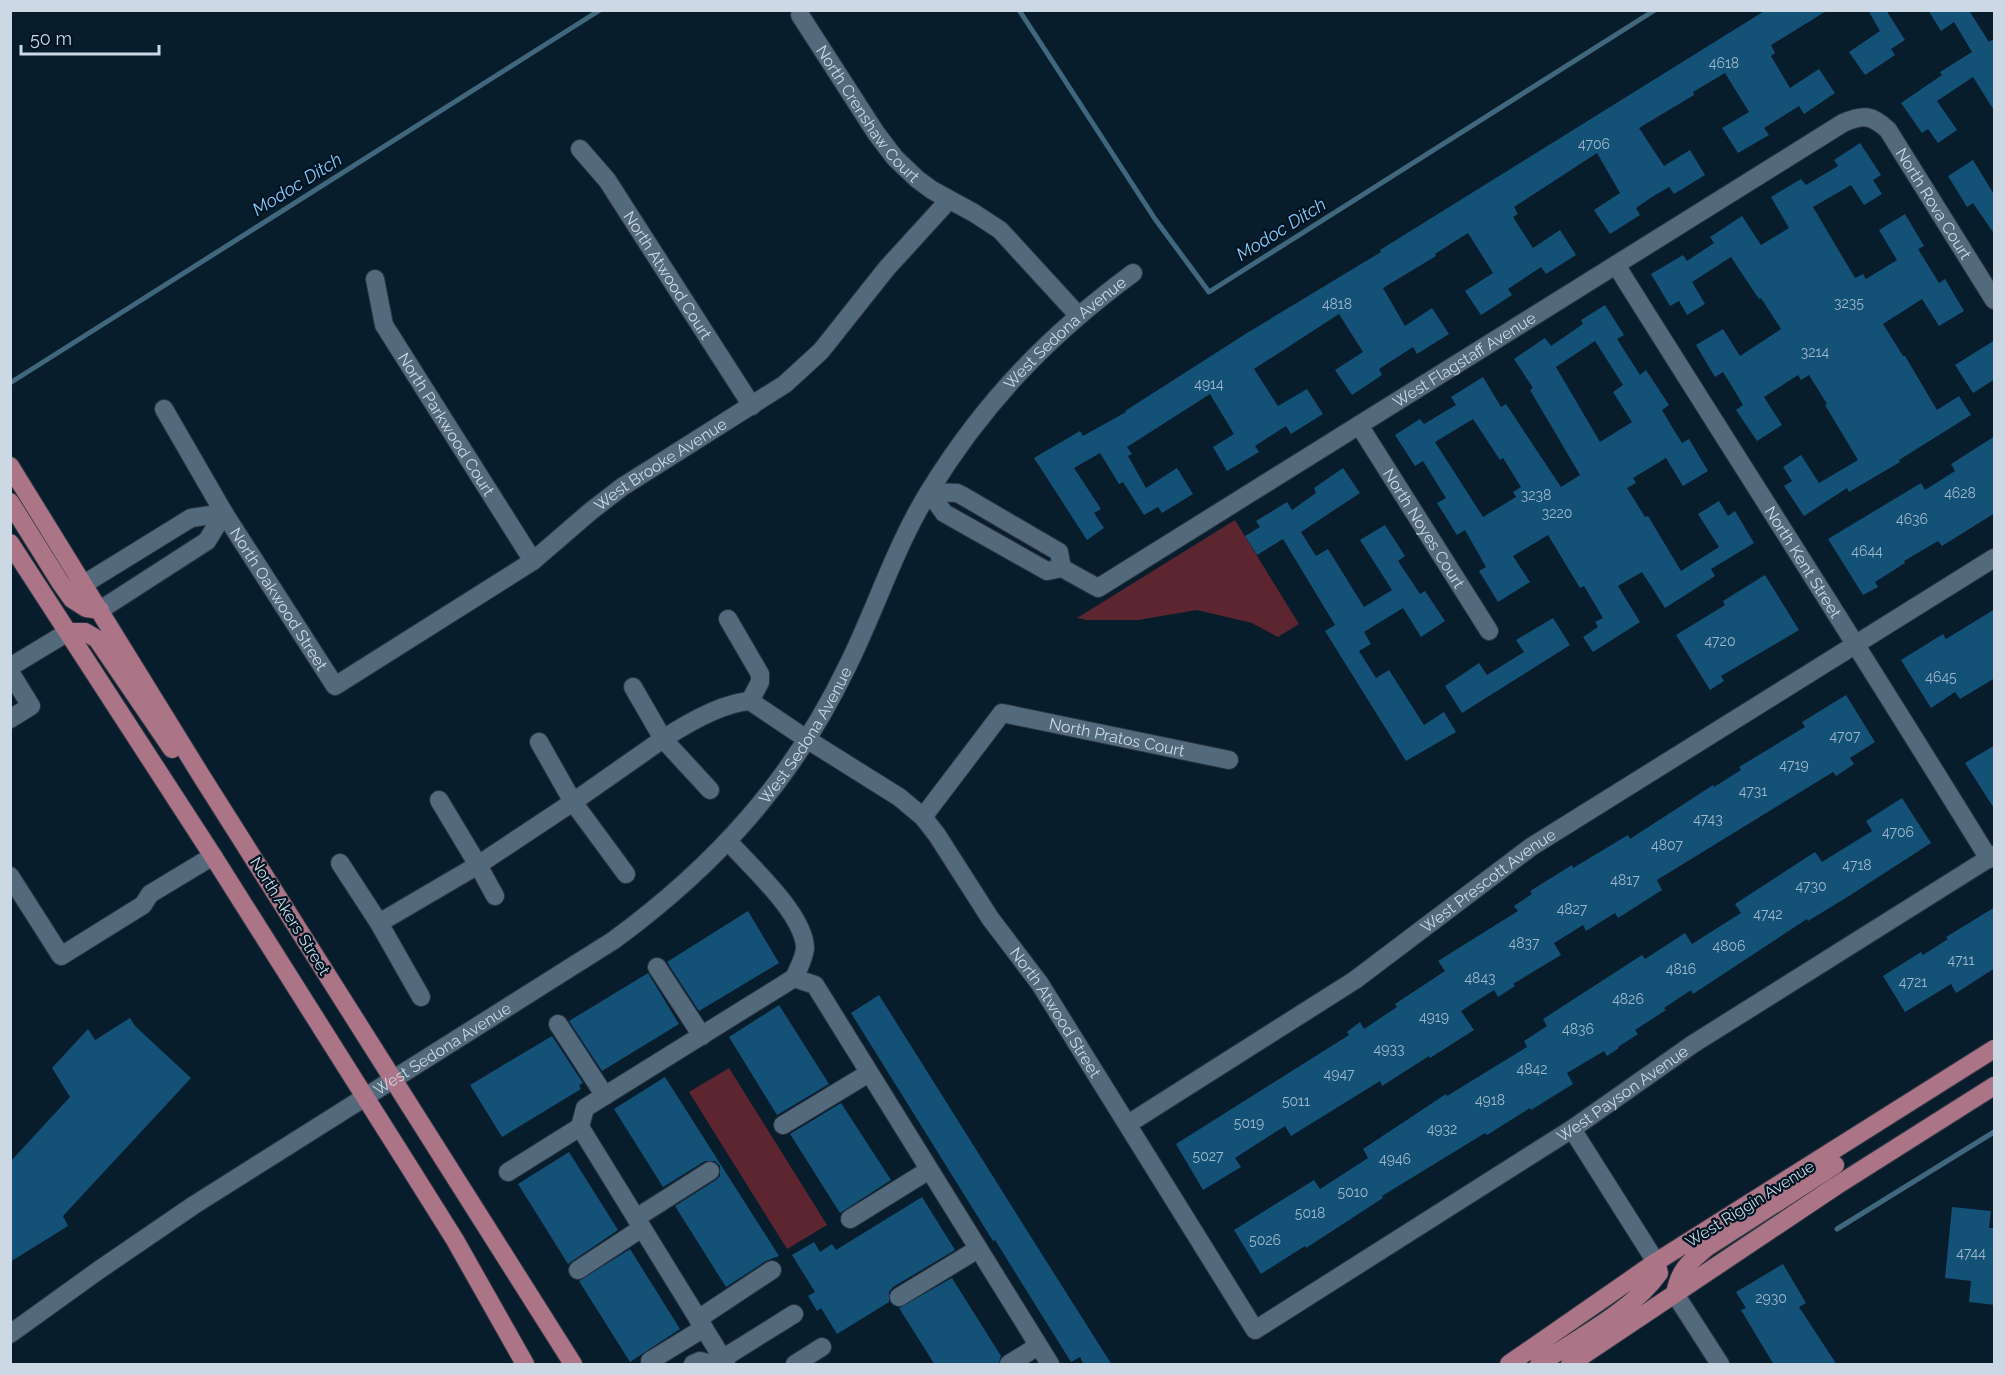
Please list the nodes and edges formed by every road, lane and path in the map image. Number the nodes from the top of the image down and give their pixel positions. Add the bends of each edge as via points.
1 (800, 15) dead end
2 (1866, 116) joint
3 (580, 149) dead end
4 (949, 200) junction
5 (1616, 265) junction
6 (1133, 273) dead end
7 (375, 279) dead end
8 (1995, 300) edge
9 (1078, 315) junction
10 (752, 406) junction
11 (164, 409) dead end
12 (1359, 425) junction
13 (10, 466) edge
14 (928, 492) junction
15 (10, 502) edge
16 (224, 513) junction
17 (1033, 536) junction
18 (10, 543) edge
19 (1021, 556) junction
20 (1995, 558) edge
21 (533, 561) junction
22 (1062, 568) junction
23 (84, 584) junction
24 (100, 610) junction
25 (728, 619) dead end
26 (68, 632) junction
27 (1489, 632) dead end
28 (1855, 645) junction
29 (10, 667) edge
30 (10, 672) edge
31 (335, 686) joint
32 (633, 687) dead end
33 (750, 701) junction
34 (10, 719) edge
35 (663, 739) junction
36 (808, 740) junction
37 (539, 742) dead end
38 (1229, 760) dead end
39 (202, 777) junction
40 (710, 789) dead end
41 (439, 800) dead end
42 (573, 802) junction
43 (923, 817) junction
44 (728, 842) junction
45 (213, 856) junction
46 (1992, 857) edge
47 (340, 863) dead end
48 (478, 865) junction
49 (626, 874) dead end
50 (10, 876) edge
51 (495, 896) dead end
52 (379, 923) junction
53 (657, 967) dead end
54 (794, 978) junction
55 (422, 997) dead end
56 (558, 1024) dead end
57 (702, 1036) junction
58 (1995, 1050) edge
59 (869, 1073) junction
60 (393, 1079) junction
61 (1995, 1086) edge
62 (604, 1096) junction
63 (365, 1097) junction
64 (1128, 1124) junction
65 (783, 1125) dead end
66 (580, 1127) junction
67 (1869, 1128) junction
68 (1572, 1129) junction
69 (929, 1170) junction
70 (710, 1171) dead end
71 (508, 1172) dead end
72 (850, 1220) dead end
73 (639, 1223) junction
74 (978, 1249) junction
75 (1656, 1262) junction
76 (578, 1270) dead end
77 (772, 1270) dead end
78 (1675, 1294) junction
79 (899, 1297) dead end
80 (794, 1314) dead end
81 (701, 1324) junction
82 (1255, 1330) joint
83 (10, 1334) edge
84 (1038, 1346) junction
85 (822, 1347) dead end
86 (650, 1361) dead end
87 (718, 1363) edge
88 (525, 1365) edge
89 (573, 1365) edge
90 (693, 1365) edge
91 (795, 1365) edge
92 (1009, 1365) edge
93 (1050, 1365) edge
94 (1509, 1365) edge
95 (1539, 1365) edge
96 (1570, 1365) edge
97 (1720, 1365) edge

1 - 4 street, North Crenshaw Court via 884,146 917,179
2 - 5 street, West Flagstaff Avenue via 1843,123
2 - 8 street, North Rova Court via 1878,120 1888,130
3 - 10 street, North Atwood Court via 607,180
4 - 9 street, North Crenshaw Court via 1000,230
4 - 10 street, West Brooke Avenue via 887,268 821,351 785,384
5 - 12 street, West Flagstaff Avenue
5 - 28 street, North Kent Street
6 - 9 street, West Sedona Avenue
7 - 21 street, North Parkwood Court via 384,325
9 - 14 street, West Sedona Avenue via 1000,393
10 - 21 street, West Brooke Avenue via 622,487
11 - 16 street, North Oakwood Street
12 - 22 street, West Flagstaff Avenue via 1098,588
12 - 27 street, North Noyes Court
13 - 23 main road, North Akers Street
14 - 17 street, West Flagstaff Avenue via 957,493
14 - 19 street, West Flagstaff Avenue via 944,513
14 - 36 street, West Sedona Avenue via 846,669
15 - 24 main road via 72,599 86,608
16 - 23 street via 191,518
16 - 24 street via 207,541
16 - 31 street, North Oakwood Street
17 - 19 street
17 - 22 street, West Flagstaff Avenue via 1059,552
18 - 26 main road, North Akers Street
19 - 22 street, West Flagstaff Avenue via 1047,571
20 - 28 street, West Prescott Avenue
21 - 31 street, West Brooke Avenue
23 - 24 main road, North Akers Street
24 - 39 main road, North Akers Street
25 - 33 street via 760,674
26 - 29 street
26 - 39 main road via 85,633 97,639 172,750
26 - 45 main road, North Akers Street
28 - 46 street, North Kent Street
28 - 64 street, West Prescott Avenue via 1531,847 1355,980
30 - 34 street via 32,706
32 - 35 street
33 - 35 street via 736,702
33 - 36 street, North Atwood Street
35 - 40 street
35 - 42 street
36 - 43 street, North Atwood Street via 899,797
36 - 44 street, West Sedona Avenue
37 - 42 street
38 - 43 street, North Pratos Court via 1002,713
39 - 60 main road, North Akers Street
41 - 48 street
42 - 48 street
42 - 49 street
43 - 64 street, North Atwood Street via 995,926 1040,984
44 - 54 street via 789,909 799,926 805,949
44 - 60 street, West Sedona Avenue via 662,904 614,940
45 - 50 street via 150,894 143,905 61,957
45 - 63 main road, North Akers Street
46 - 68 street, West Payson Avenue via 1693,1044
47 - 52 street
48 - 51 street
48 - 52 street
52 - 55 street
53 - 57 street
54 - 57 street
54 - 59 street via 815,985
56 - 62 street
57 - 62 street
58 - 67 main road, West Riggin Avenue
59 - 65 street
59 - 69 street
60 - 63 street, West Sedona Avenue
60 - 89 main road, North Akers Street
61 - 78 main road, West Riggin Avenue
62 - 66 street via 585,1108
63 - 83 street, West Sedona Avenue via 194,1205
63 - 88 main road, North Akers Street via 455,1240
64 - 82 street, North Atwood Street
66 - 71 street
66 - 73 street
67 - 75 main road, West Riggin Avenue
67 - 78 main road via 1849,1156 1691,1260 1678,1276
68 - 75 street
68 - 82 street, West Payson Avenue
69 - 72 street
69 - 74 street
70 - 73 street
73 - 76 street
73 - 81 street
74 - 79 street
74 - 84 street
75 - 94 main road, West Riggin Avenue
75 - 95 main road via 1659,1273 1649,1287
77 - 81 street
78 - 96 main road, West Riggin Avenue
78 - 97 street
80 - 87 street
81 - 86 street
81 - 87 street
84 - 92 street
84 - 93 street
85 - 91 street
87 - 90 street via 700,1361

